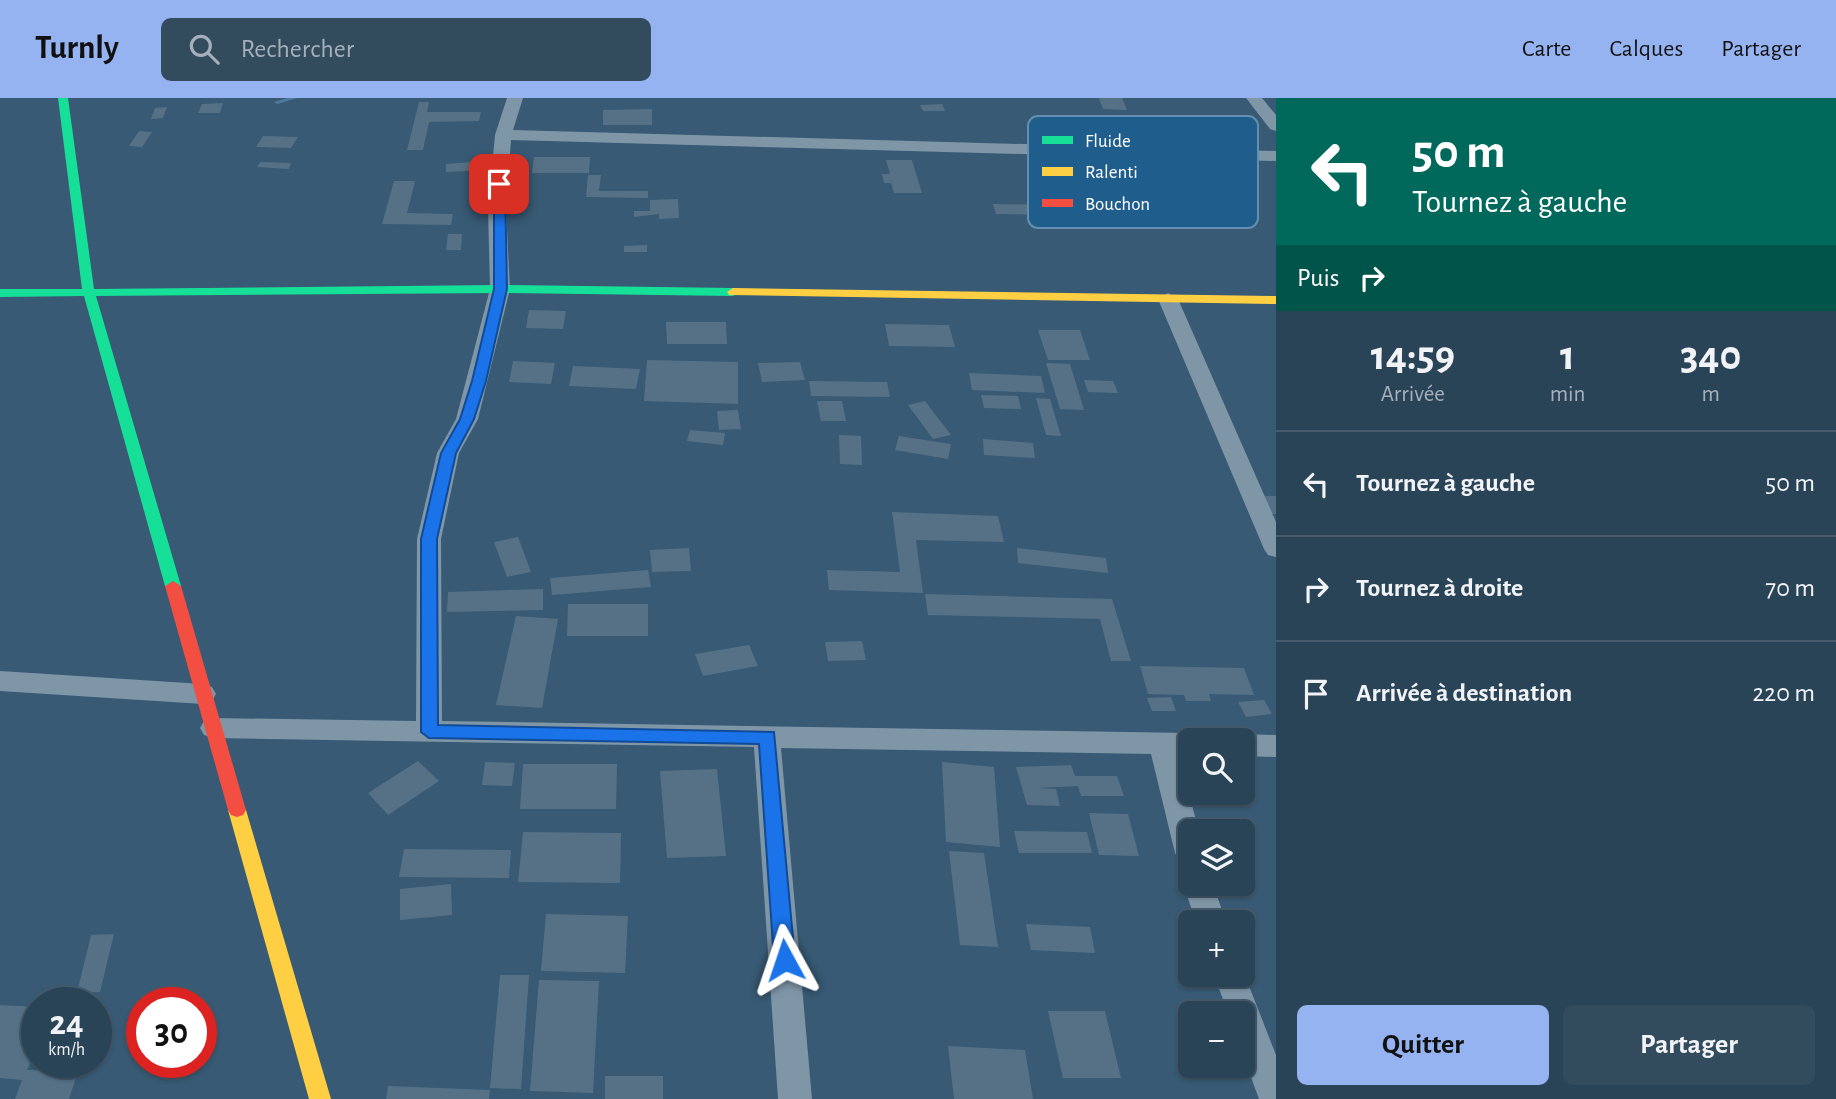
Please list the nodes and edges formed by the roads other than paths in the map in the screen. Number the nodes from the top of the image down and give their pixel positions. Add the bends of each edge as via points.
1 (62, 98) edge
2 (515, 98) edge
3 (1254, 98) edge
4 (1276, 127) edge
5 (503, 135) junction
6 (1028, 150) edge
7 (1258, 156) edge
8 (1276, 156) edge
9 (500, 289) junction
10 (88, 290) junction
11 (0, 293) edge
12 (1168, 299) junction
13 (1276, 300) edge
14 (1276, 549) edge
15 (0, 681) edge
16 (203, 694) junction
17 (213, 728) junction
18 (429, 732) junction
19 (767, 737) junction
20 (1161, 744) junction
21 (1178, 744) edge
22 (1255, 745) edge
23 (1276, 746) edge
24 (1181, 819) edge
25 (1234, 987) edge
26 (320, 1099) edge
27 (795, 1099) edge
28 (1276, 1099) edge

1 - 10 street
2 - 5 street
3 - 4 street
5 - 6 street via 752,138
5 - 9 street via 497,209
7 - 8 street
9 - 10 street
9 - 12 street
9 - 18 street via 475,394 449,453 429,539
10 - 11 street
10 - 16 street
12 - 13 street
12 - 14 street
15 - 16 street
16 - 17 street
17 - 18 street
17 - 26 street
18 - 19 street
19 - 20 street
19 - 27 street
20 - 21 street
20 - 24 street
22 - 23 street
25 - 28 street

